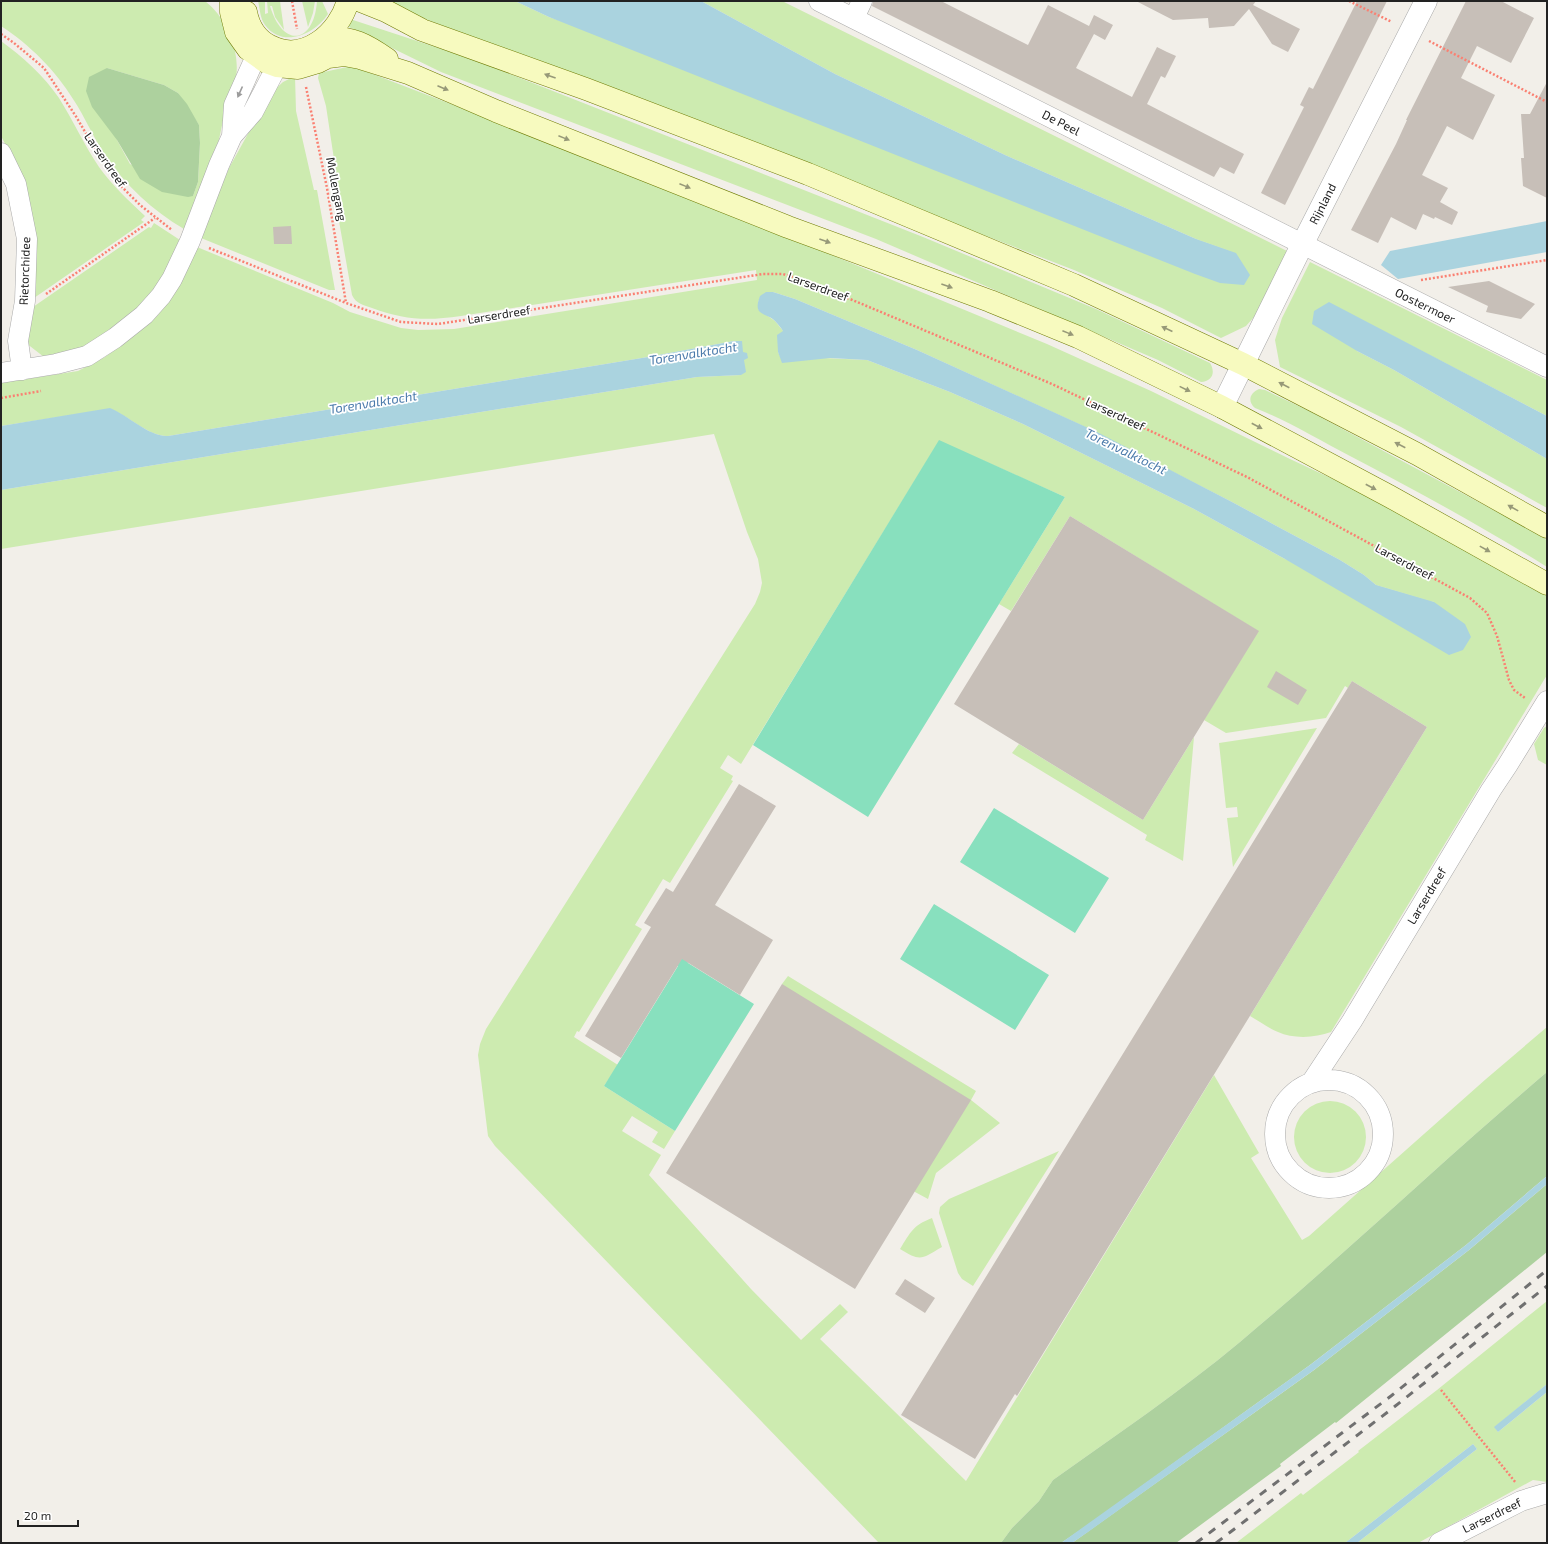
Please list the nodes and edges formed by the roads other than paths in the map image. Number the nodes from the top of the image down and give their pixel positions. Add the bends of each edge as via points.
1 (819, 1) edge
2 (1426, 1) edge
3 (347, 3) edge
4 (231, 4) edge
5 (858, 10) edge
6 (327, 47) junction
7 (256, 56) junction
8 (281, 59) junction
9 (232, 136) junction
10 (1, 152) edge
11 (1302, 245) junction
12 (1244, 364) junction
13 (1547, 366) edge
14 (22, 370) junction
15 (1, 373) edge
16 (1222, 408) junction
17 (1547, 527) edge
18 (1547, 584) edge
19 (1544, 704) edge
20 (1311, 1083) junction
21 (1538, 1496) edge
22 (1439, 1543) edge

1 - 5 street, De Peel
2 - 11 street, Rijnland
3 - 6 main road
12 -> 3 main road via 1074,285 829,183 586,89 422,30 385,23
4 - 7 main road via 236,32
4 - 8 main road via 245,6 249,26 264,43 274,48
5 - 11 street, De Peel
6 - 8 main road via 318,62 298,68
6 -> 16 main road via 344,55 408,73 496,111 781,224 990,301 1078,337
7 - 8 main road
7 -> 9 street via 234,105
8 - 9 street via 252,112
9 - 14 street via 172,280 144,315 87,356
10 - 14 street, Rietorchidee via 16,184 27,239 25,301 18,340
11 - 12 street, Rijnland
11 - 13 street, Oostermoer
12 - 16 street, Rijnland
17 -> 12 main road via 1417,454
14 - 15 street
16 -> 18 main road via 1389,496
19 - 20 street, Larserdreef via 1352,1021
20 - 20 street, Larserdreef via 1296,1091 1284,1103 1277,1118 1274,1134 1277,1151 1285,1165 1297,1177 1312,1185 1328,1188 1347,1185 1363,1176 1375,1162 1382,1144 1382,1125 1376,1108 1364,1093 1348,1083 1329,1080
21 - 22 street, Larserdreef via 1521,1501

